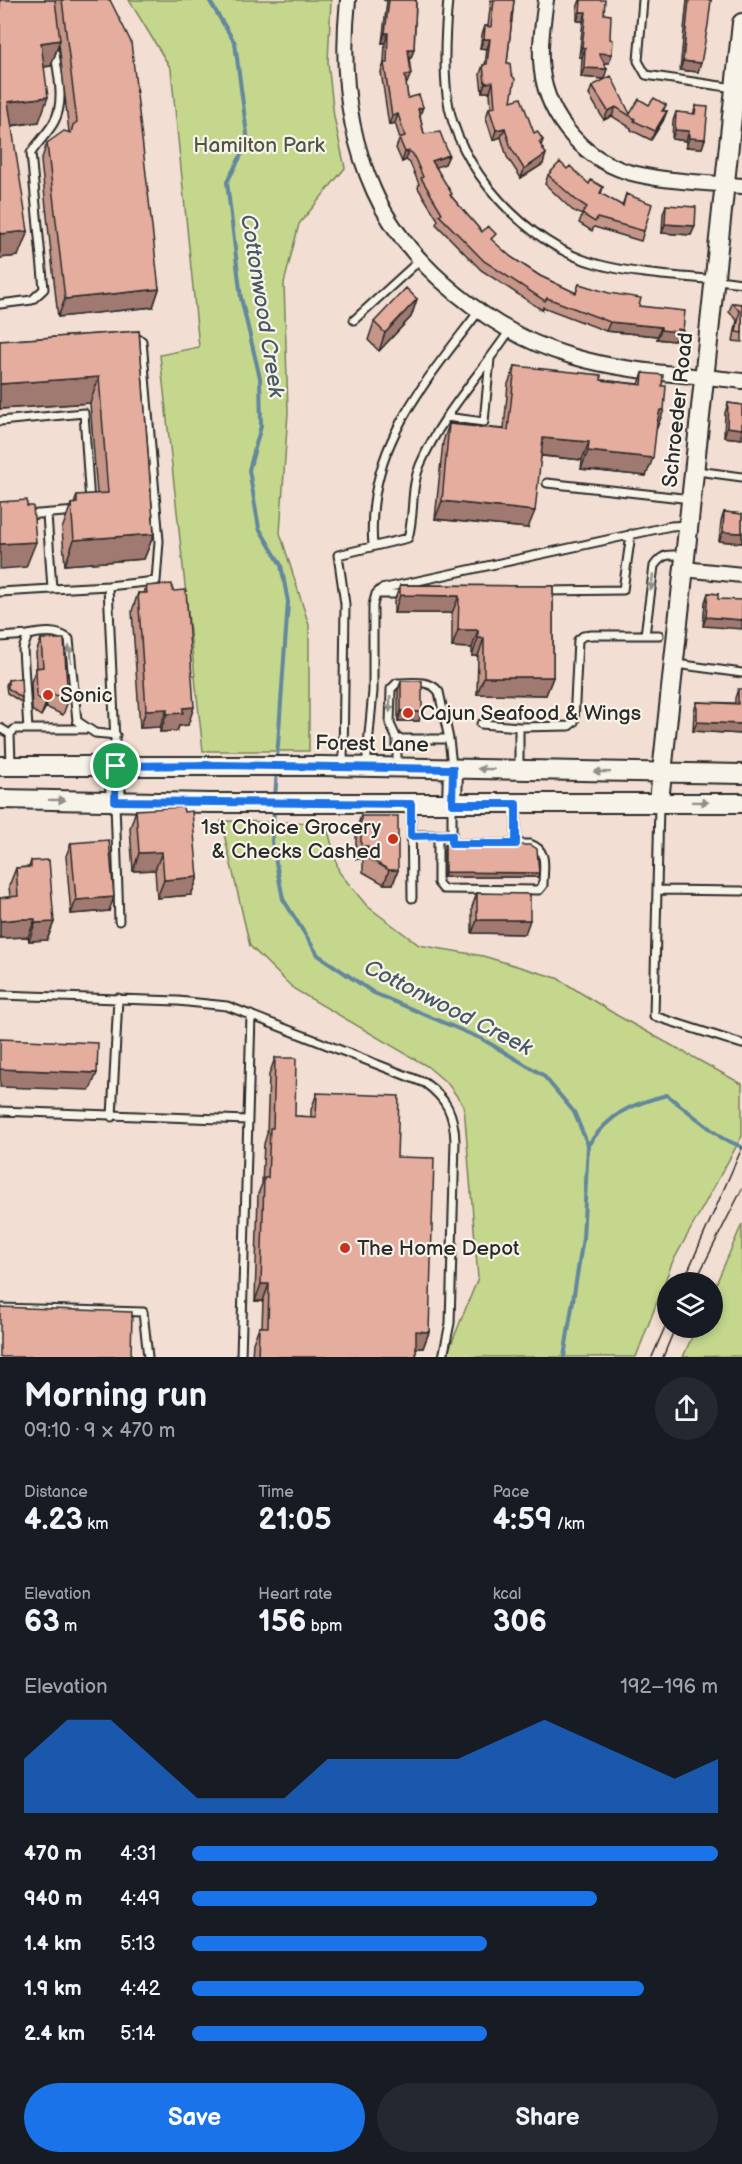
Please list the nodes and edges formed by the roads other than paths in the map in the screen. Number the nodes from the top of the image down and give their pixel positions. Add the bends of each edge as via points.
1 (348, 0) edge
2 (448, 0) edge
3 (546, 0) edge
4 (643, 0) edge
5 (742, 23) edge
6 (53, 35) edge
7 (739, 89) edge
8 (733, 185) edge
9 (421, 259) junction
10 (714, 280) junction
11 (742, 283) edge
12 (0, 304) edge
13 (479, 311) junction
14 (354, 320) dead end
15 (510, 330) junction
16 (127, 335) edge
17 (490, 357) junction
18 (704, 376) junction
19 (742, 381) edge
20 (446, 417) junction
21 (0, 421) edge
22 (694, 471) junction
23 (742, 477) edge
24 (547, 483) dead end
25 (691, 499) junction
26 (47, 514) junction
27 (12, 516) edge
28 (688, 525) junction
29 (631, 534) junction
30 (373, 546) junction
31 (684, 563) junction
32 (742, 575) edge
33 (108, 586) junction
34 (52, 589) junction
35 (541, 591) edge
36 (0, 592) edge
37 (411, 593) edge
38 (375, 594) junction
39 (28, 635) junction
40 (645, 635) junction
41 (659, 635) dead end
42 (0, 637) edge
43 (673, 664) junction
44 (742, 673) edge
45 (481, 724) dead end
46 (519, 727) junction
47 (0, 728) edge
48 (28, 729) junction
49 (87, 729) junction
50 (10, 734) junction
51 (116, 735) junction
52 (397, 739) junction
53 (449, 739) junction
54 (116, 766) junction
55 (343, 766) junction
56 (366, 767) junction
57 (397, 767) junction
58 (453, 769) junction
59 (4, 770) edge
60 (519, 770) junction
61 (661, 774) junction
62 (742, 774) edge
63 (0, 799) edge
64 (115, 801) junction
65 (659, 801) junction
66 (742, 803) edge
67 (411, 804) junction
68 (452, 804) junction
69 (516, 804) junction
70 (438, 835) junction
71 (452, 835) junction
72 (411, 836) junction
73 (516, 844) junction
74 (657, 890) junction
75 (742, 891) edge
76 (412, 898) dead end
77 (119, 921) dead end
78 (0, 995) edge
79 (118, 998) junction
80 (251, 1015) junction
81 (742, 1044) edge
82 (0, 1112) edge
83 (112, 1117) junction
84 (248, 1120) junction
85 (0, 1308) edge
86 (148, 1357) edge
87 (241, 1357) edge
88 (442, 1357) edge

1 - 9 street via 345,79 362,162 395,226
2 - 10 lane via 444,43 447,97 456,131 471,162 509,210 559,248 596,264
3 - 8 street via 541,42 543,78 557,116 575,139 598,159 628,172
4 - 7 lane via 638,61 646,75
5 - 7 main road, Schroeder Road
6 - 12 lane via 60,93 52,130 31,153 44,289 32,300
7 - 8 main road, Schroeder Road
8 - 10 main road, Schroeder Road
9 - 13 street
9 - 14 lane
10 - 11 lane
10 - 18 main road, Schroeder Road
13 - 15 street
13 - 30 lane via 396,427 380,472
15 - 17 lane
15 - 18 street via 570,356 605,365
16 - 33 lane via 142,341 159,541 156,580
17 - 20 lane
17 - 20 lane via 484,422
18 - 19 street
18 - 22 main road, Schroeder Road
20 - 30 lane via 414,482 408,538
21 - 26 lane via 84,413 91,510
22 - 23 lane
22 - 25 main road, Schroeder Road
24 - 25 lane
25 - 28 main road, Schroeder Road
26 - 27 lane
26 - 34 lane
28 - 29 lane
28 - 31 main road, Schroeder Road
29 - 35 lane via 623,590
29 - 38 lane via 401,583
30 - 55 lane via 342,553 337,561 345,604
31 - 32 street
31 -> 40 lane via 668,553 654,566
31 - 43 main road, Schroeder Road
33 - 34 lane
33 - 51 lane
34 - 36 lane
37 - 38 lane
38 - 56 lane via 373,691
39 - 42 lane
39 - 48 lane via 23,649
49 -> 39 lane via 77,721 69,639 62,634
40 - 41 lane
40 - 46 lane via 583,636 576,645 572,724
43 - 44 lane
43 - 61 main road, Schroeder Road
45 - 46 lane
46 - 60 lane
47 - 50 lane
48 - 49 lane
48 - 50 lane via 15,729
49 - 51 lane
50 - 59 lane
51 - 54 lane
52 - 53 lane
53 -> 52 lane via 435,686 397,683 391,689 390,705 390,724
52 - 57 lane
53 - 58 lane
54 - 55 main road, Forest Lane
54 - 59 main road, Forest Lane via 73,766 42,776
54 - 64 main road
55 - 56 main road, Forest Lane
56 - 57 main road, Forest Lane
57 - 58 main road, Forest Lane
60 -> 58 main road, Forest Lane
58 - 68 main road
61 -> 60 main road, Forest Lane
61 - 62 main road, Forest Lane
61 - 65 main road, Schroeder Road
63 -> 64 main road
64 - 67 main road
64 - 77 lane
65 -> 66 main road
65 - 69 main road
65 - 74 lane
67 - 68 main road
67 - 72 lane
68 - 69 main road
68 - 71 lane
69 - 73 lane
70 - 71 lane
70 - 72 lane
70 - 73 lane via 438,883 443,889 539,890 543,885 543,852 530,844
71 - 73 lane via 452,844
72 - 76 lane
74 - 75 lane
74 - 81 lane via 654,1016
78 - 79 lane
79 - 80 lane via 213,1004
79 - 83 lane
80 - 84 lane
80 - 88 lane via 425,1083 450,1108 455,1141 450,1312
82 - 83 lane
83 - 84 lane
84 - 87 lane
85 - 86 lane via 143,1312

